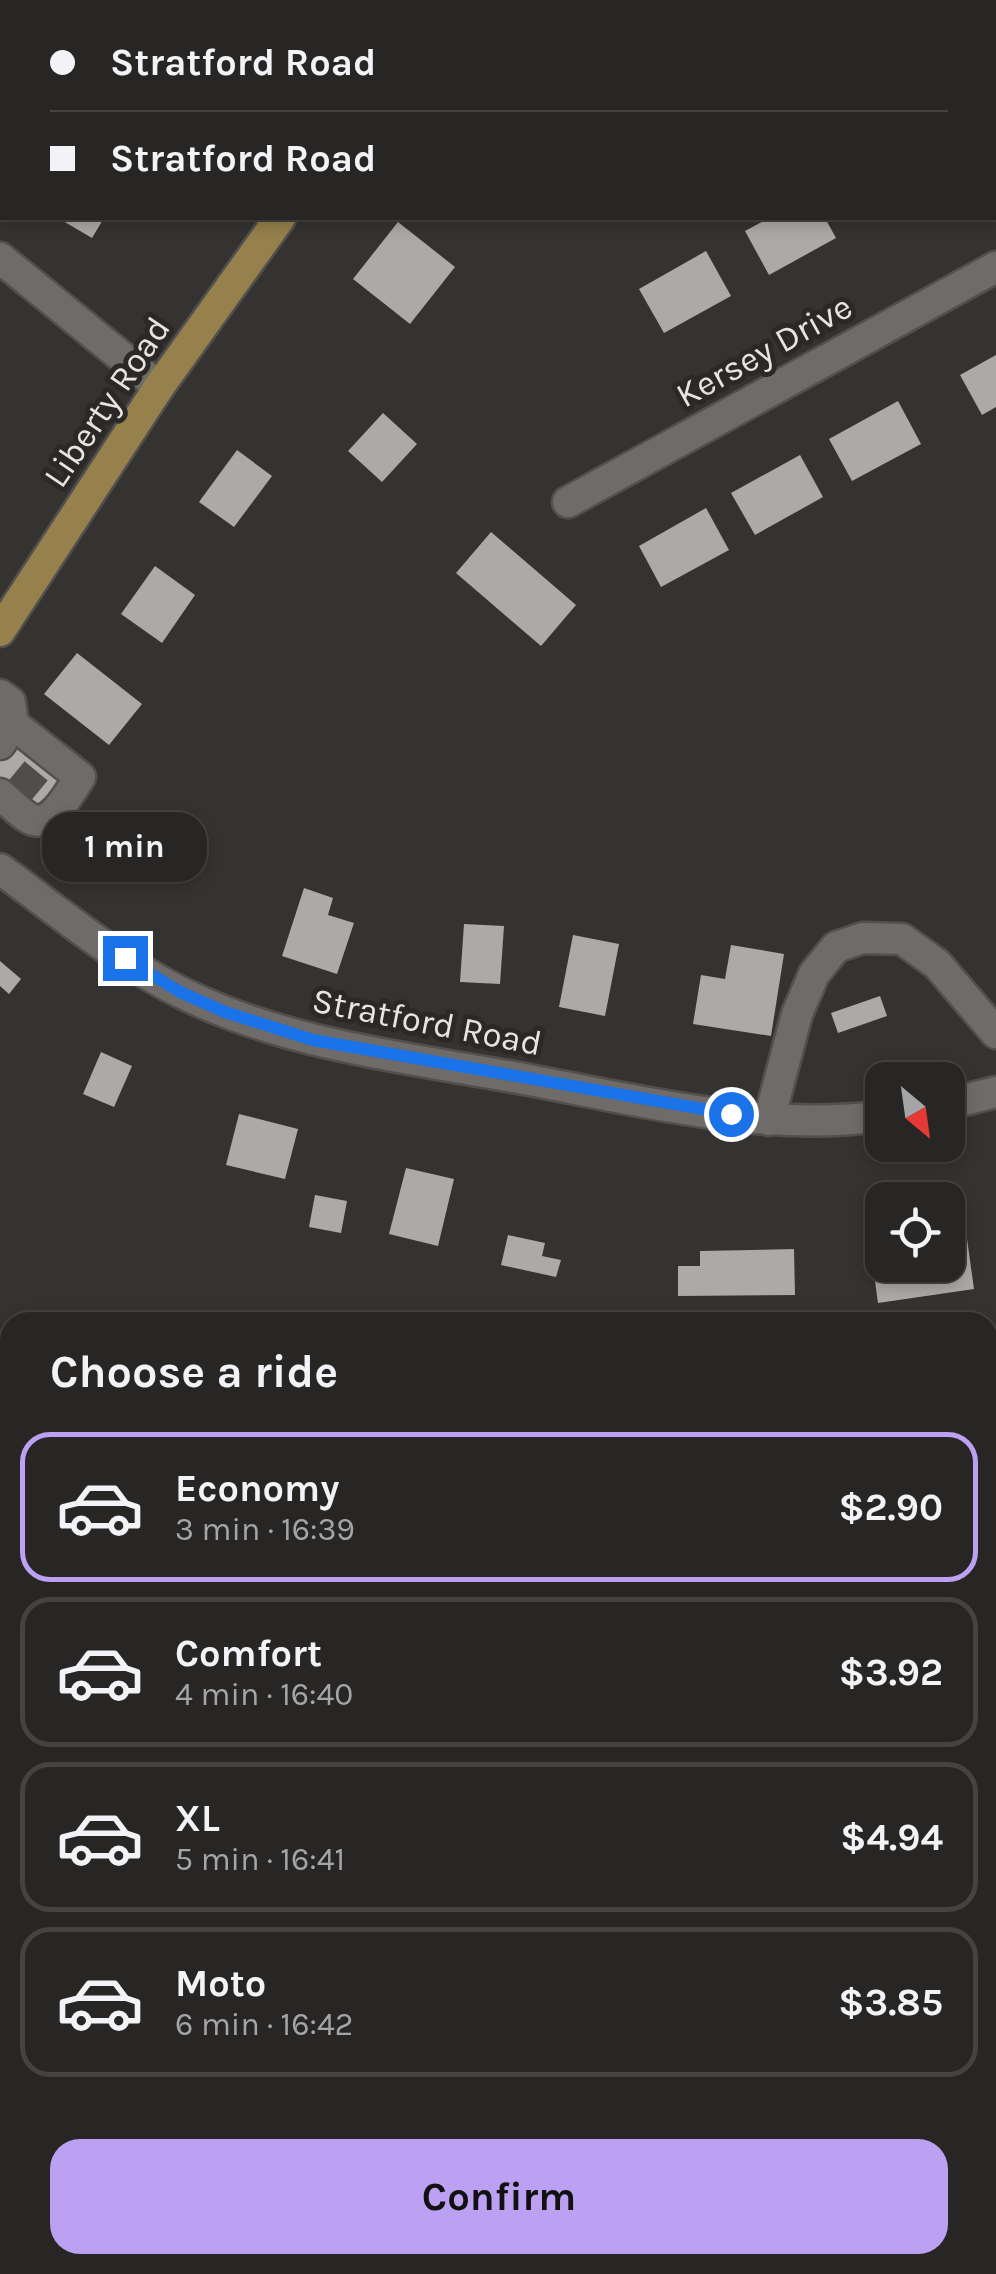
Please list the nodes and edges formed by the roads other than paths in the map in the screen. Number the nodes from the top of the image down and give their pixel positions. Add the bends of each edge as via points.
1 (279, 220) edge
2 (0, 258) edge
3 (996, 267) edge
4 (159, 387) junction
5 (568, 502) dead end
6 (0, 630) edge
7 (0, 695) edge
8 (7, 734) edge
9 (7, 801) edge
10 (0, 869) edge
11 (996, 1033) edge
12 (996, 1092) edge
13 (965, 1100) edge
14 (865, 1118) edge
15 (769, 1120) junction

1 - 4 main road, Liberty Road
2 - 4 street
3 - 5 street, Kersey Drive
4 - 6 main road, Liberty Road
7 - 8 street via 10,702
8 - 9 street via 80,777 44,820 33,820
10 - 15 street, Stratford Road via 180,992 242,1018 313,1040
11 - 15 street via 937,964 902,938 863,938 836,947 814,974 798,1014
12 - 13 street
14 - 15 street, Stratford Road

